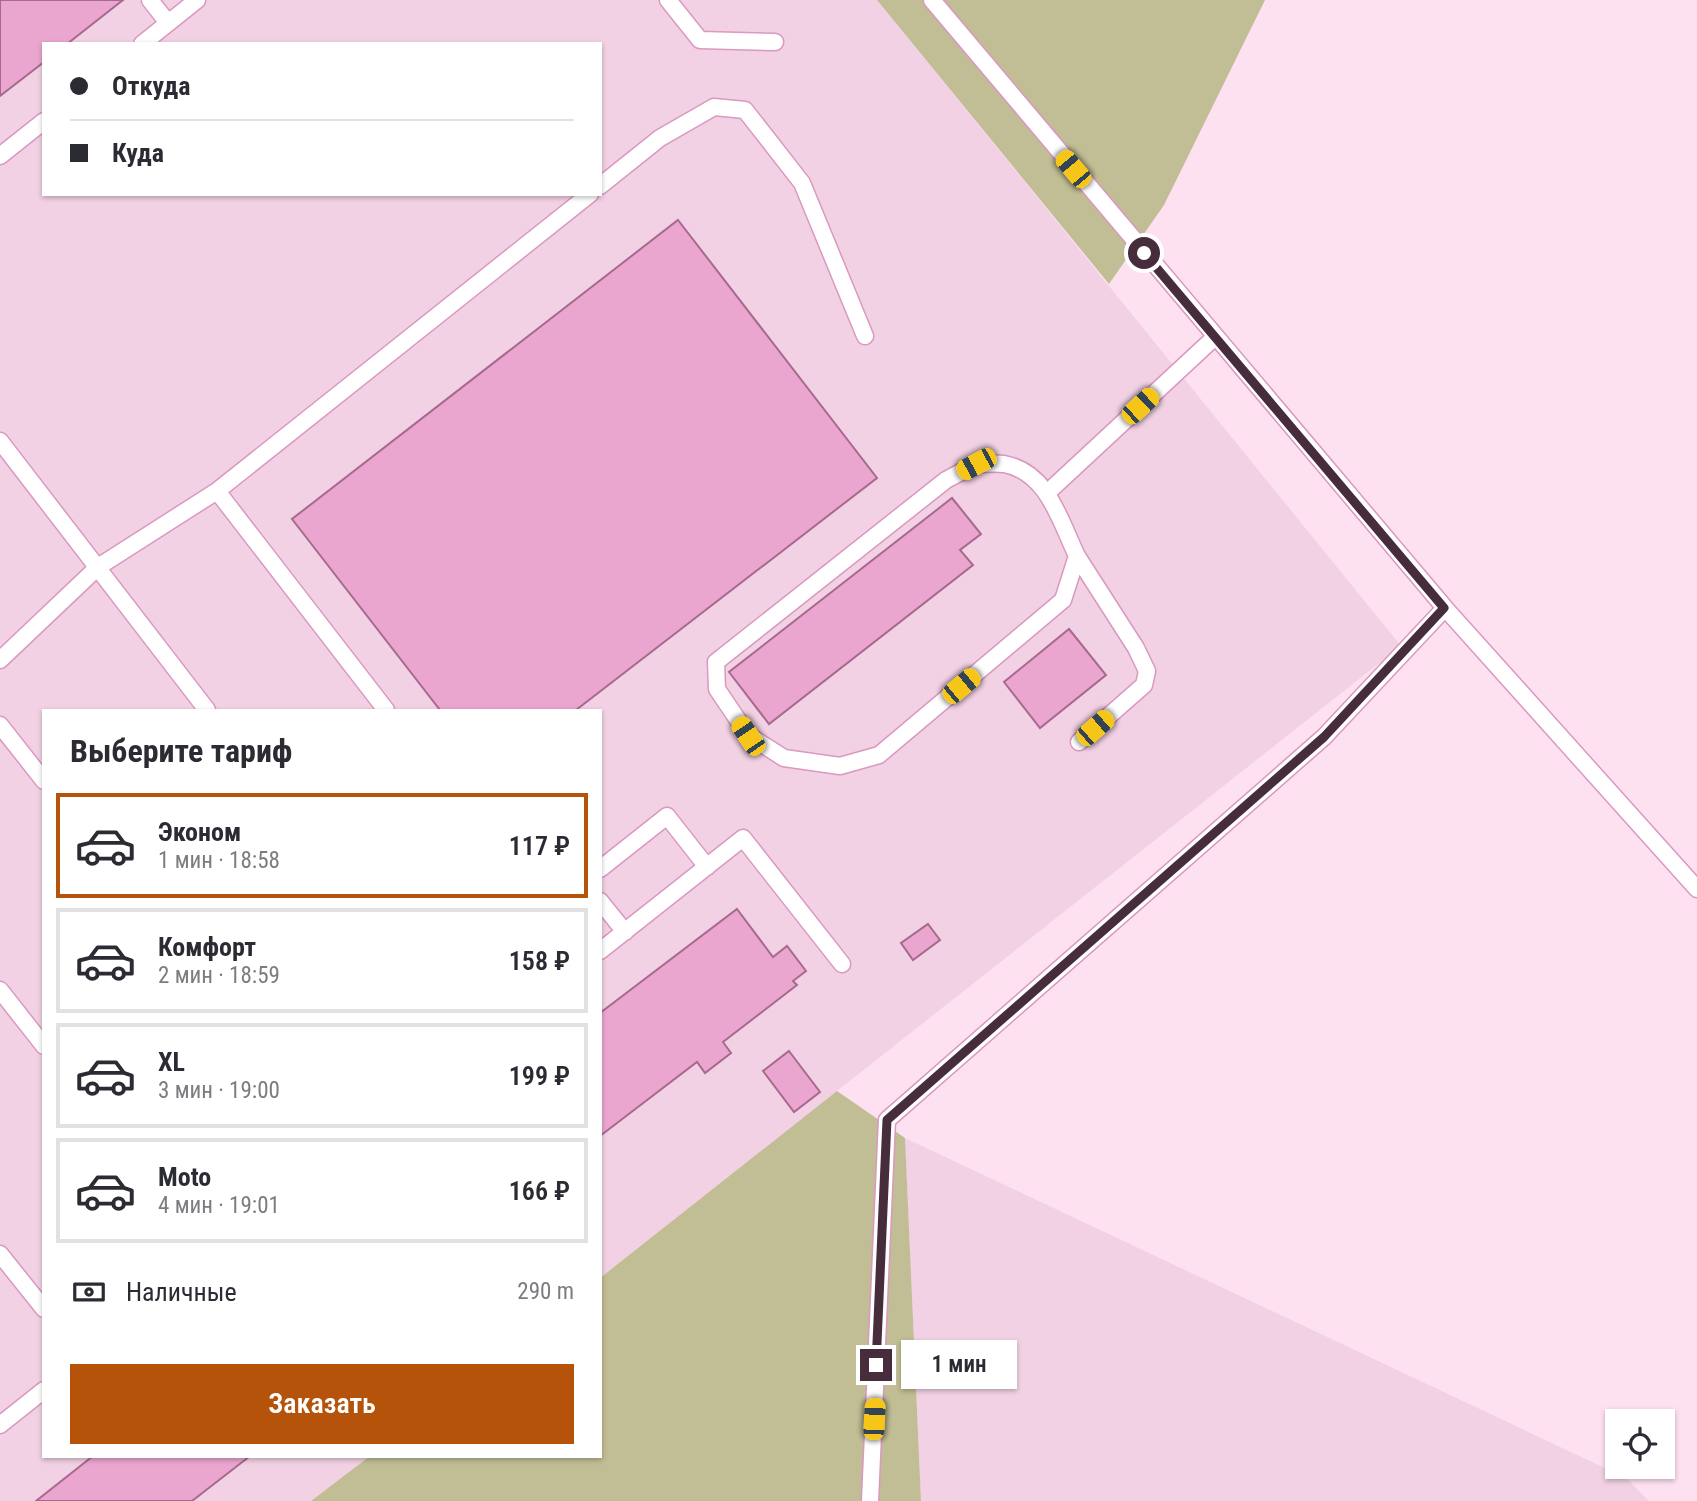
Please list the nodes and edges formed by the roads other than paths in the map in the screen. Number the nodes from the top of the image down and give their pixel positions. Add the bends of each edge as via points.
1 (150, 0) edge
2 (197, 0) edge
3 (668, 0) edge
4 (932, 0) edge
5 (168, 23) junction
6 (144, 42) edge
7 (775, 42) dead end
8 (42, 123) edge
9 (0, 156) edge
10 (602, 184) edge
11 (587, 196) edge
12 (865, 336) dead end
13 (1215, 337) junction
14 (0, 441) edge
15 (217, 491) junction
16 (1047, 493) junction
17 (1077, 556) junction
18 (98, 568) junction
19 (1444, 608) junction
20 (0, 660) edge
21 (206, 709) edge
22 (385, 709) edge
23 (0, 725) edge
24 (1079, 742) dead end
25 (42, 778) edge
26 (602, 867) edge
27 (707, 867) junction
28 (1697, 889) edge
29 (602, 903) edge
30 (625, 932) junction
31 (602, 949) edge
32 (842, 964) dead end
33 (0, 990) edge
34 (42, 1043) edge
35 (0, 1254) edge
36 (42, 1306) edge
37 (42, 1392) edge
38 (0, 1425) edge
39 (870, 1501) edge

1 - 5 lane
2 - 5 lane
3 - 7 lane via 700,40
4 - 13 lane
5 - 6 lane
8 - 9 lane
10 - 12 lane via 660,138 715,107 745,110 802,183
11 - 15 lane
13 - 16 lane
13 - 19 lane
14 - 18 lane
15 - 18 lane
15 - 22 lane
16 - 17 lane
16 - 17 lane via 1032,476 1004,464 976,464 946,480 716,662 717,689 748,736 784,758 840,766 879,755 1063,600
17 - 24 lane via 1147,671 1144,685
18 - 20 lane
18 - 21 lane
19 - 28 lane
19 - 39 lane via 1324,737 887,1120
23 - 25 lane
26 - 27 lane via 667,816
27 - 30 lane
27 - 32 lane via 743,838
29 - 30 lane
30 - 31 lane
33 - 34 lane
35 - 36 lane
37 - 38 lane

